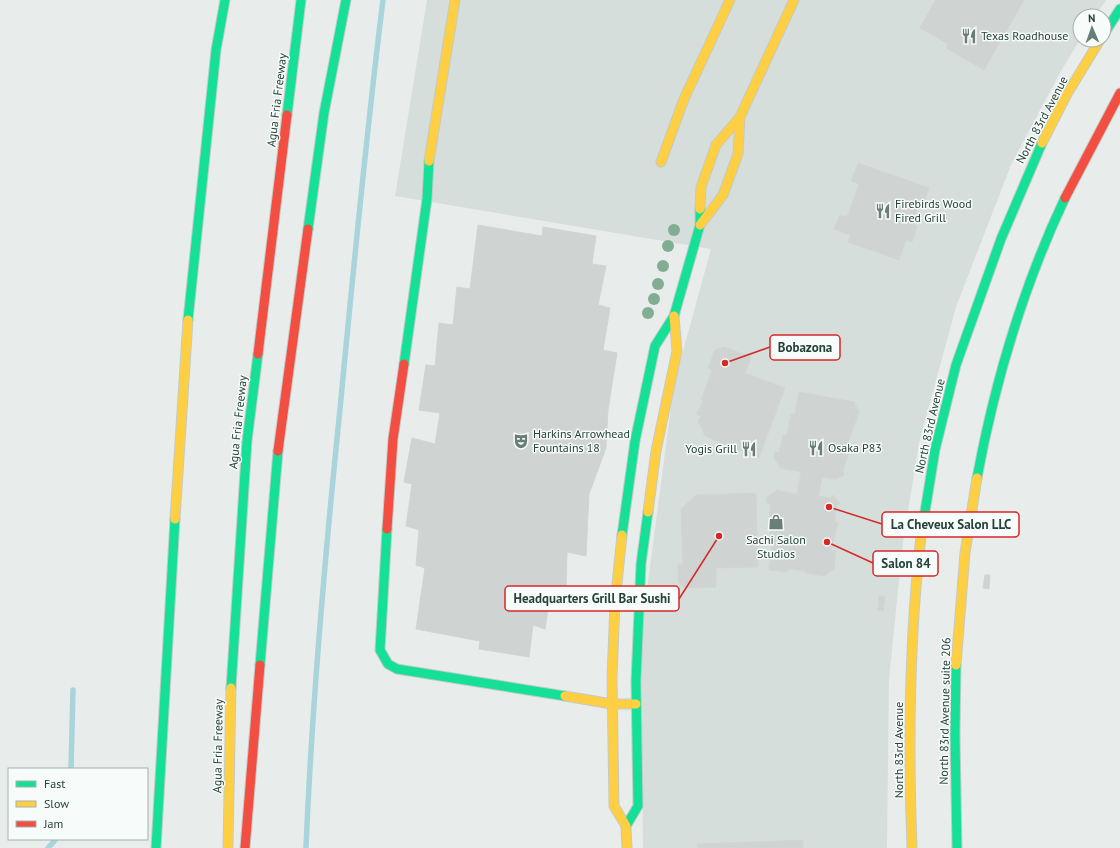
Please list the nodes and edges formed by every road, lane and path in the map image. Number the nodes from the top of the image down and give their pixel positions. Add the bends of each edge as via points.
1 (225, 0) edge
2 (301, 0) edge
3 (346, 0) edge
4 (455, 0) edge
5 (730, 0) edge
6 (794, 0) edge
7 (215, 7) dead end
8 (1120, 9) edge
9 (1112, 22) edge
10 (1095, 48) edge
11 (216, 50) junction
12 (1120, 94) edge
13 (740, 117) junction
14 (661, 162) dead end
15 (700, 225) junction
16 (674, 316) junction
17 (612, 704) junction
18 (636, 704) junction
19 (626, 826) junction
20 (156, 848) edge
21 (228, 848) edge
22 (245, 848) edge
23 (627, 848) edge
24 (912, 848) edge
25 (958, 848) edge

1 - 11 main road
2 - 21 main road, Agua Fria Freeway via 247,440 230,708
3 - 22 main road via 324,113 275,470
4 - 17 main road via 428,166 427,199 393,439 380,650 390,667 397,669
5 - 14 main road via 684,100
6 - 13 main road
7 - 11 main road
8 - 9 main road
10 - 24 main road, North 83rd Avenue via 1031,165 1004,228 956,365 937,441 925,507 915,595 910,685
11 - 20 main road via 191,284 181,411
12 - 25 main road, North 83rd Avenue suite 206 via 1054,223 1019,313 1001,368 978,468 962,574 955,691 954,752
13 - 15 main road via 738,154 723,195
13 - 15 main road via 716,145 701,187
15 - 16 main road
16 - 17 main road via 655,346 630,472 615,603
16 - 18 main road via 677,351 656,451 641,564
17 - 18 main road
17 - 19 main road via 614,806
18 - 19 main road via 638,806
19 - 23 main road

